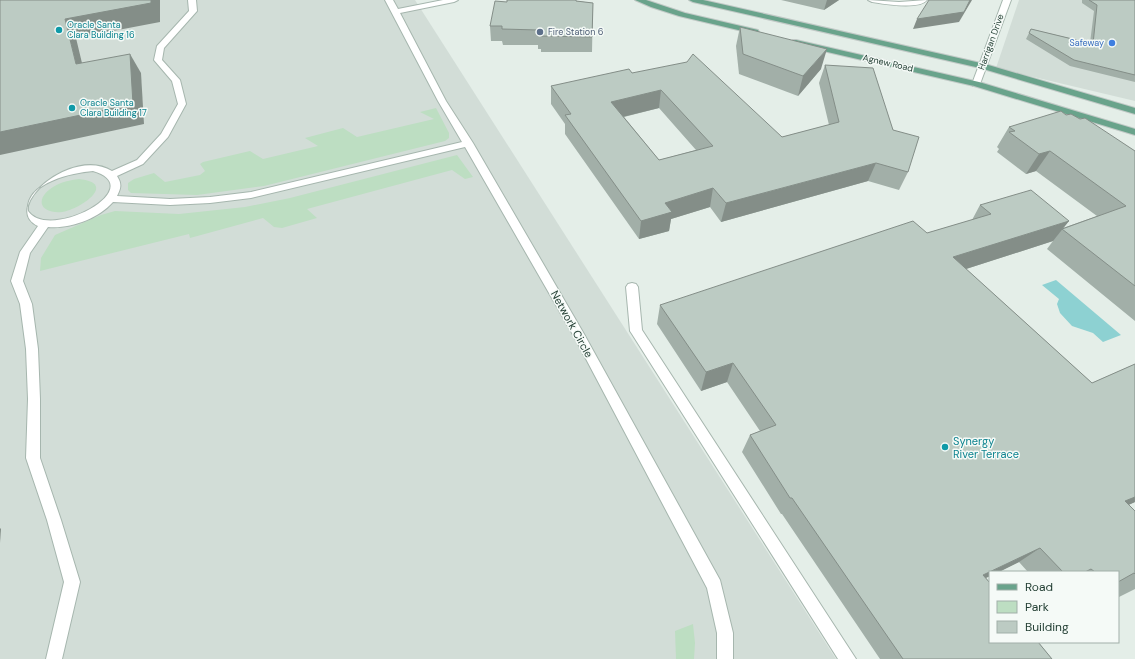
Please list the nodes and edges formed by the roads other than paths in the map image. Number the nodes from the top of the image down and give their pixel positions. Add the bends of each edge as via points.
1 (192, 0) edge
2 (389, 0) edge
3 (454, 0) edge
4 (639, 0) edge
5 (693, 0) edge
6 (872, 0) edge
7 (923, 0) edge
8 (1007, 0) edge
9 (395, 12) junction
10 (762, 34) edge
11 (784, 39) edge
12 (982, 66) junction
13 (976, 84) junction
14 (1135, 111) edge
15 (1135, 132) edge
16 (468, 143) junction
17 (112, 175) junction
18 (111, 198) junction
19 (45, 224) junction
20 (632, 287) dead end
21 (54, 659) edge
22 (725, 659) edge
23 (848, 659) edge

1 - 17 street via 193,11 160,48 158,60 176,80 182,104 165,135 140,162
2 - 9 street, Network Circle
3 - 9 street
4 - 10 main road via 656,7
5 - 12 main road, Agnew Road
6 - 7 street via 899,4
8 - 12 street, Harrigan Drive
9 - 16 street, Network Circle via 442,101
11 - 13 main road, Agnew Road
12 - 13 street, Harrigan Drive
12 - 14 main road, Agnew Road
13 - 15 main road, Agnew Road
16 - 18 street via 251,195 170,202
16 - 22 street, Network Circle via 580,337 714,586 725,633
17 - 18 street via 116,181 116,189
17 - 19 street via 98,169 79,169 50,177 38,185 28,193 22,210 33,222
18 - 19 street via 90,214 75,220
19 - 21 street via 25,252 17,281 26,304 32,349 33,458 72,582
20 - 23 street via 636,331

